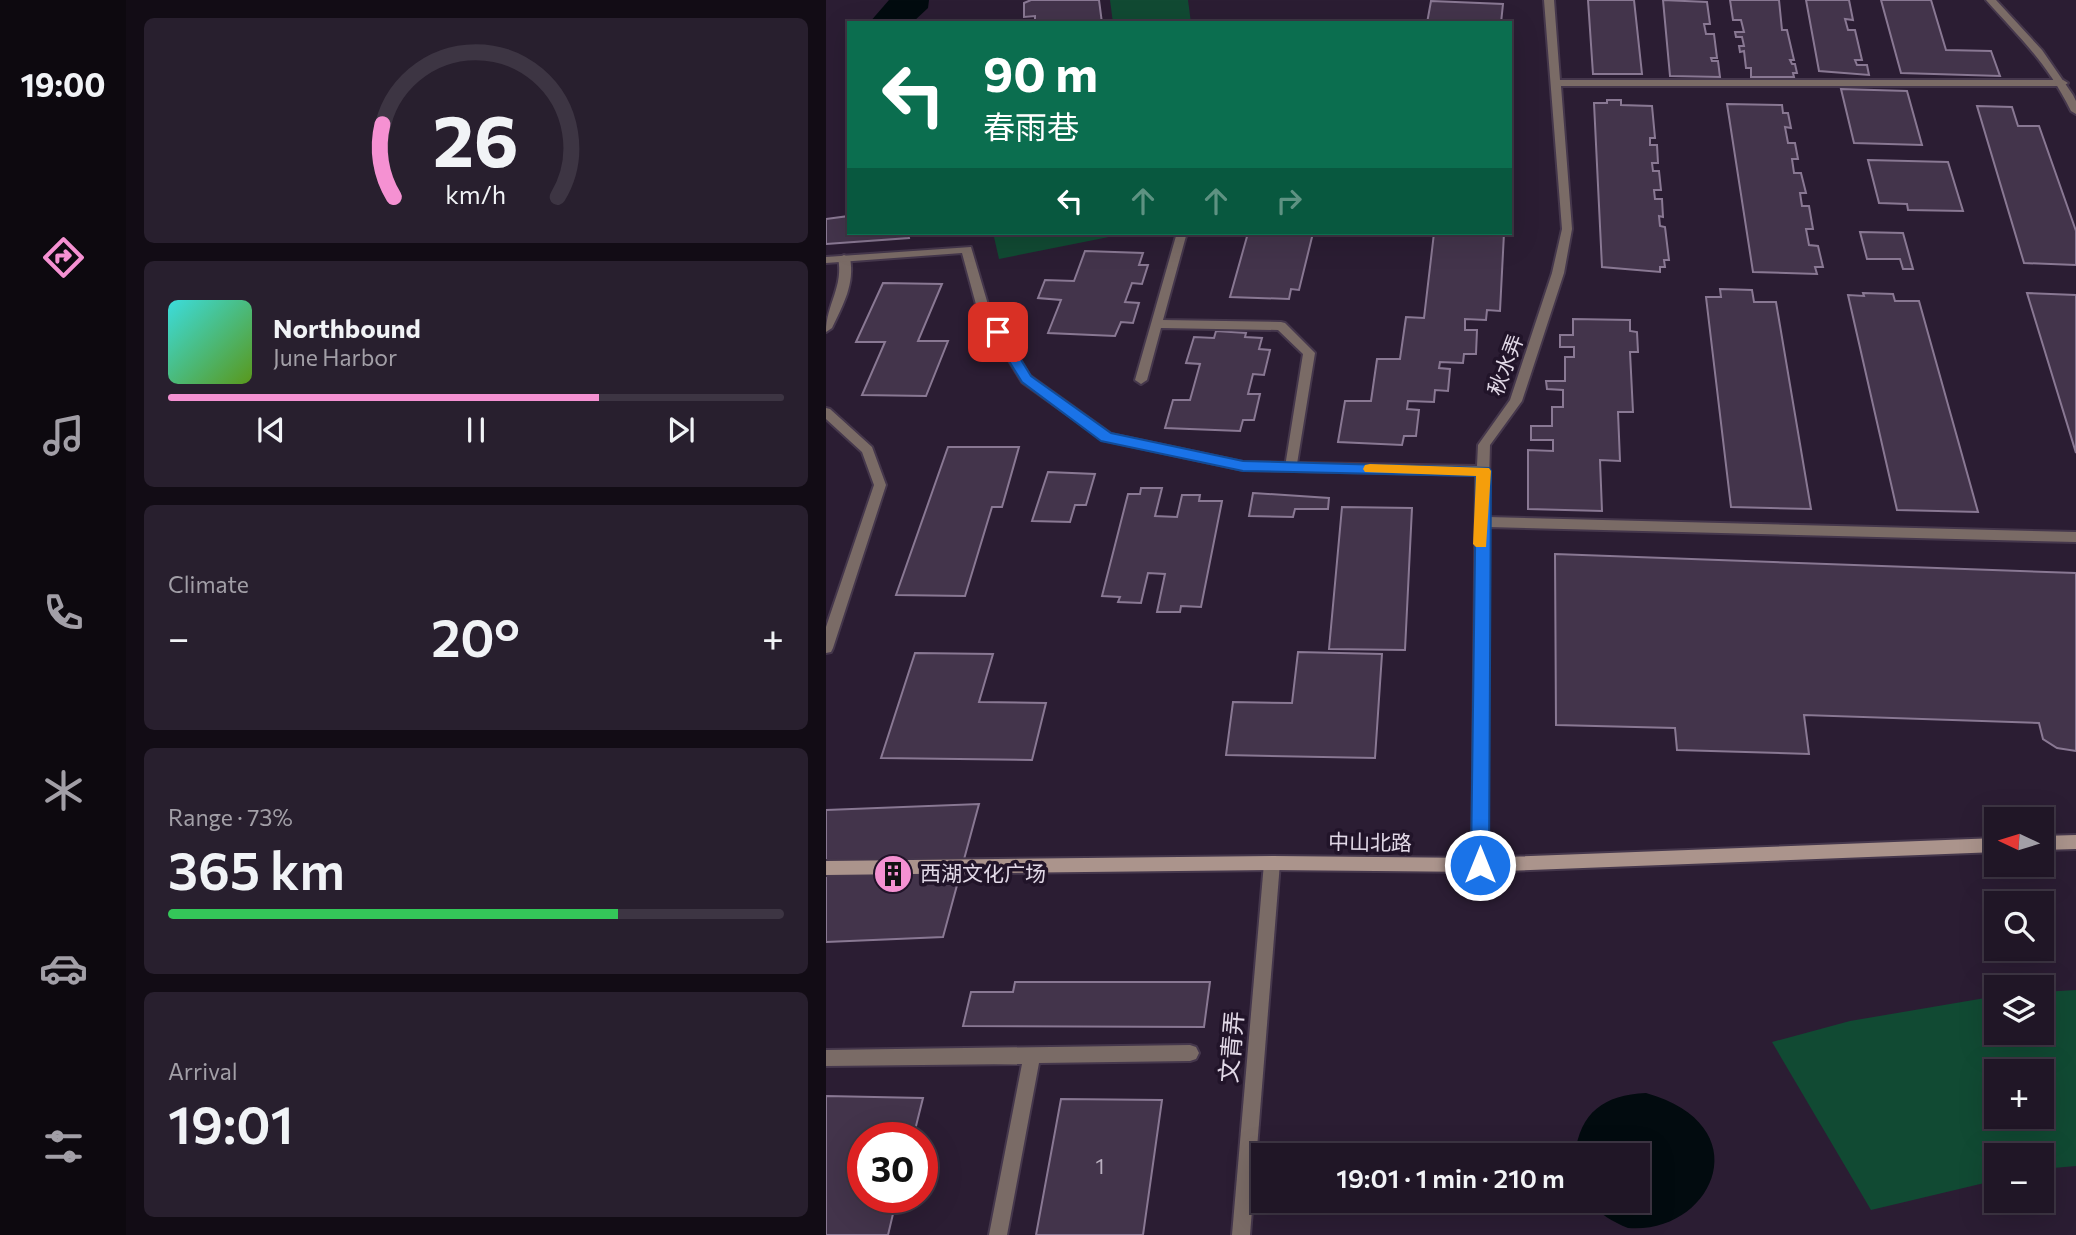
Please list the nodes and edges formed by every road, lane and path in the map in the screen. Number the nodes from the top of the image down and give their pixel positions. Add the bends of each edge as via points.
1 (1549, 0) edge
2 (1992, 0) edge
3 (1557, 83) junction
4 (2063, 83) junction
5 (2076, 111) edge
6 (1181, 236) dead end
7 (844, 258) junction
8 (826, 260) edge
9 (1156, 324) junction
10 (826, 328) edge
11 (1141, 380) dead end
12 (826, 412) edge
13 (1291, 467) junction
14 (1483, 471) junction
15 (1481, 522) junction
16 (2076, 537) edge
17 (826, 648) edge
18 (2076, 842) edge
19 (2054, 843) edge
20 (1984, 846) edge
21 (1272, 863) junction
22 (1480, 865) junction
23 (827, 870) edge
24 (1191, 1053) dead end
25 (1032, 1056) junction
26 (826, 1058) edge
27 (998, 1235) edge
28 (1241, 1235) edge

1 - 3 street, 秋水弄
2 - 4 street
3 - 4 street
3 - 14 street, 秋水弄 via 1567,229 1558,273 1516,401 1484,445
4 - 5 street
6 - 9 street
7 - 8 street
7 - 10 street via 848,271
7 - 13 street via 967,249 983,308 1026,379 1107,437 1243,466
9 - 11 street
9 - 13 street via 1281,326 1309,353
12 - 17 street via 868,450 880,485
13 - 14 street
14 - 15 street, 秋水弄
15 - 16 street
15 - 22 street, 秋水弄
18 - 19 main road
20 - 22 main road, 中山北路
21 - 22 main road, 中山北路
21 - 23 main road, 中山北路
21 - 28 street, 文青弄
24 - 25 street
25 - 26 street
25 - 27 street

